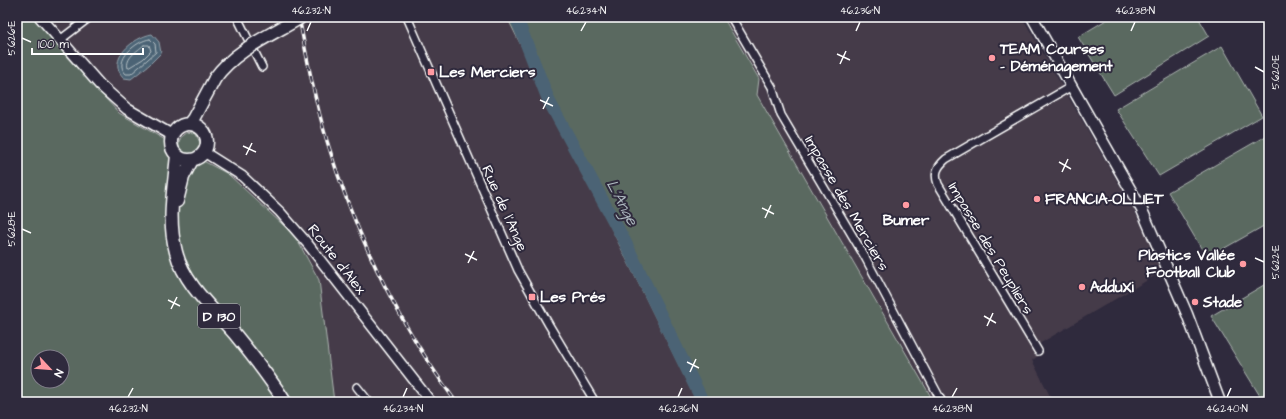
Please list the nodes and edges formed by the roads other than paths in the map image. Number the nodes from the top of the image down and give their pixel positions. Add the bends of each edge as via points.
1 (40, 17) edge
2 (90, 17) edge
3 (236, 17) edge
4 (301, 17) edge
5 (407, 17) edge
6 (731, 17) edge
7 (1032, 17) edge
8 (60, 40) junction
9 (262, 67) dead end
10 (212, 83) junction
11 (1072, 86) junction
12 (189, 124) junction
13 (201, 128) junction
14 (172, 135) junction
15 (204, 152) junction
16 (177, 155) junction
17 (192, 160) junction
18 (172, 223) junction
19 (1038, 351) dead end
20 (357, 387) dead end
21 (285, 402) edge
22 (369, 402) edge
23 (431, 402) edge
24 (595, 402) edge
25 (942, 402) edge
26 (1220, 402) edge

1 - 8 main road
2 - 8 street
3 - 9 street
4 - 10 main road, bridge via 237,55 221,69
5 - 24 street, Rue de l'Ange via 518,270
6 - 25 street, Impasse des Merciers via 772,87 781,115 865,257
7 - 11 main road
8 - 14 main road via 100,85 127,109
10 - 12 main road
10 - 13 main road via 199,121
11 - 19 street, Impasse des Peupliers via 946,159 936,170 938,184
11 - 26 main road via 1125,178 1154,235
12 - 13 main road
12 - 14 main road via 179,127
13 - 15 main road via 207,137
14 - 16 main road via 172,146
15 - 17 main road
15 - 23 street, Route d'Alex via 254,186 289,221
16 - 17 main road
16 - 18 main road, D 130 via 171,197
17 - 18 main road, D 130 via 183,177
18 - 21 main road, D 130 via 178,260 189,280 246,348
20 - 22 street

